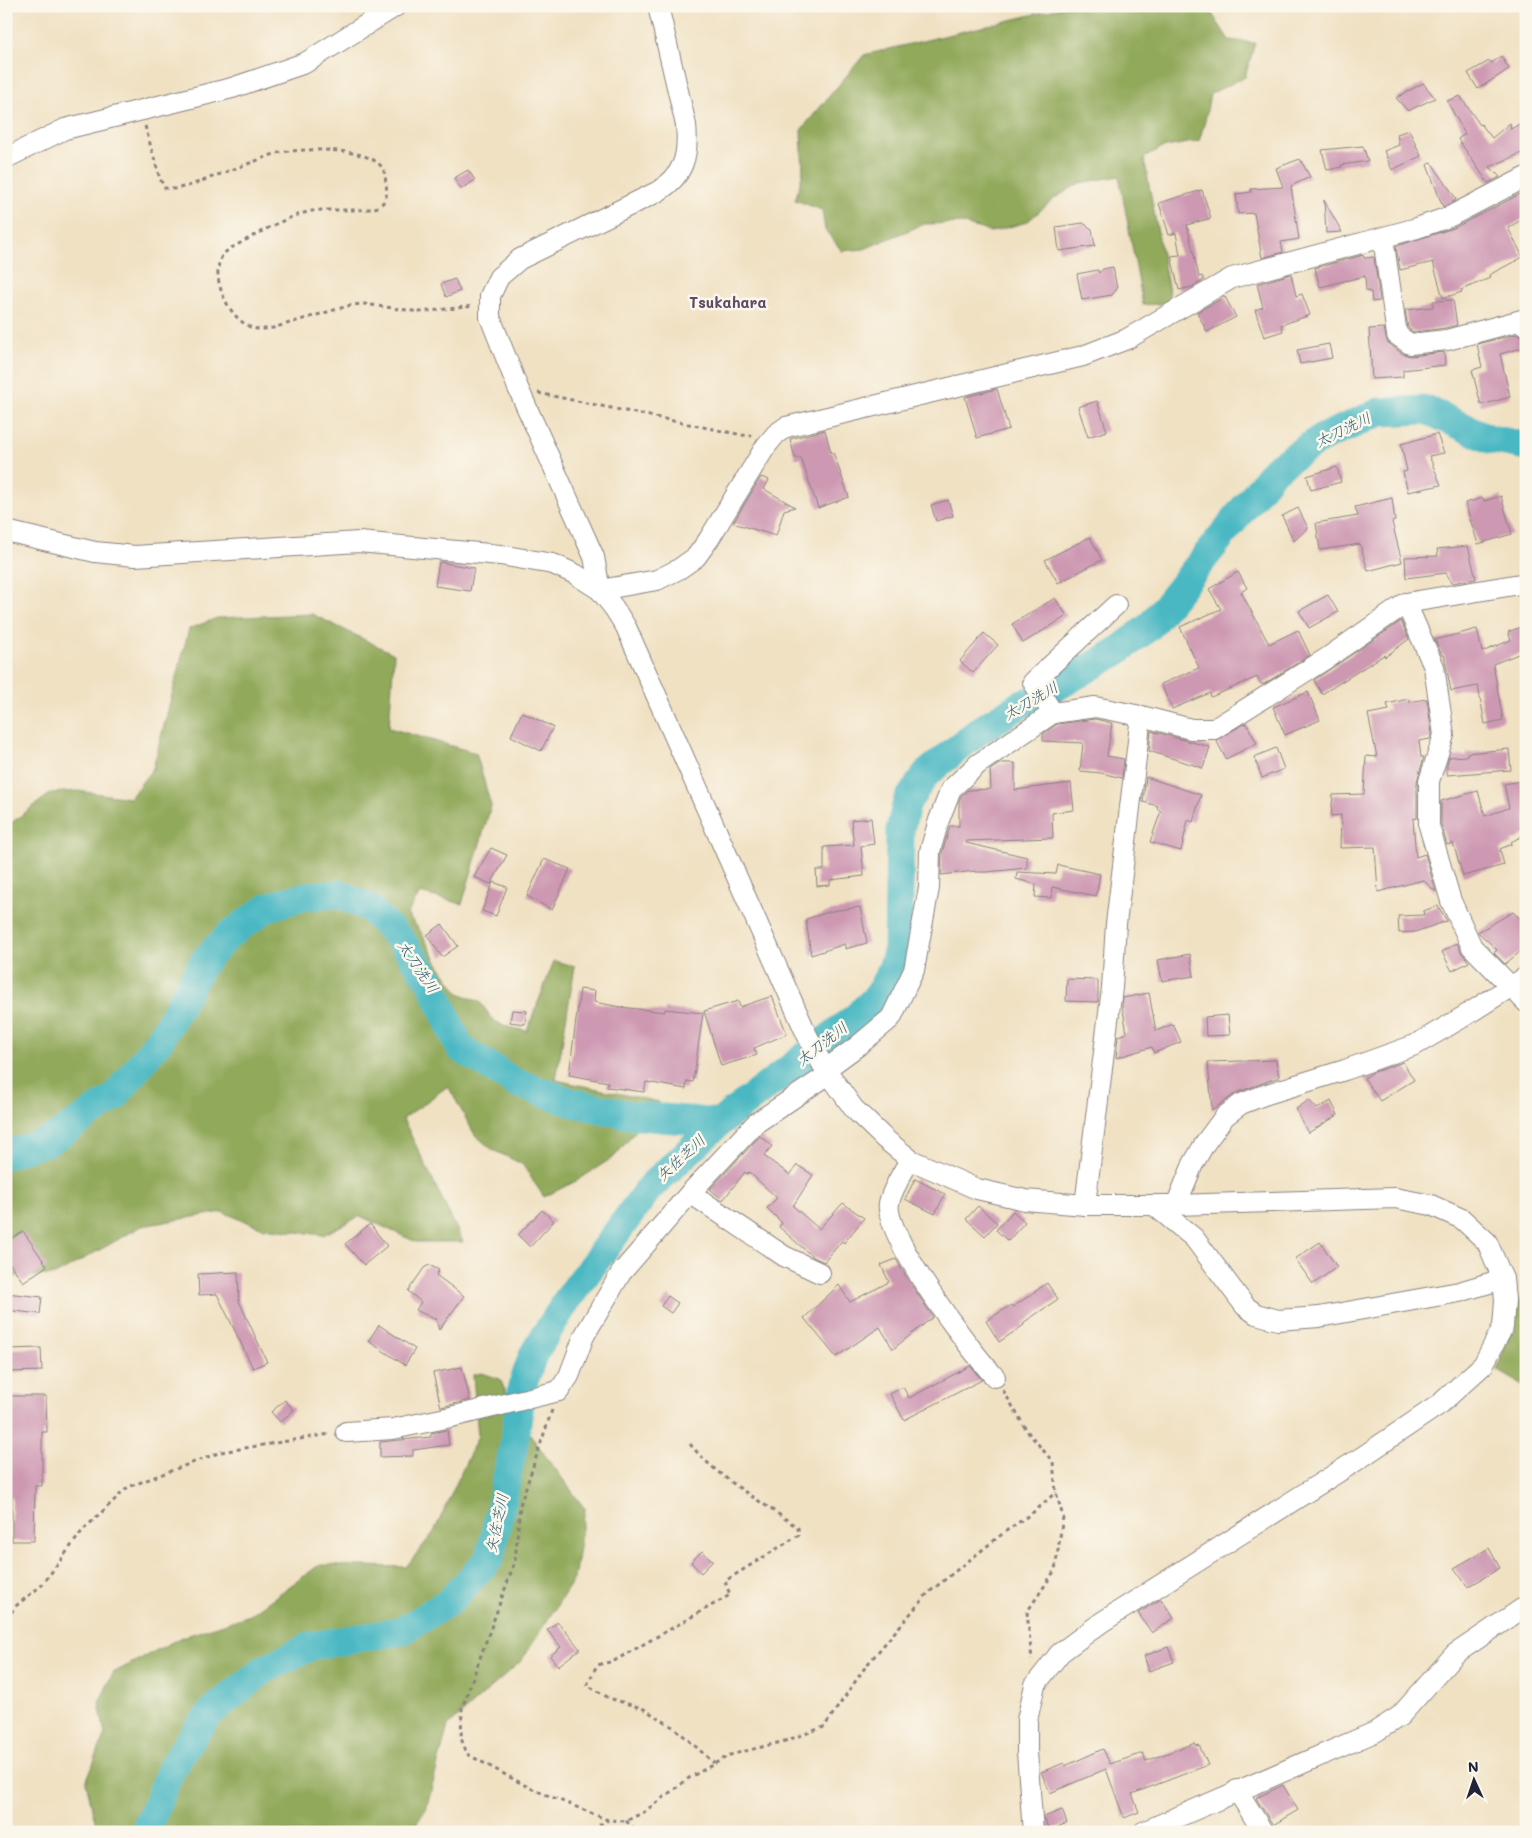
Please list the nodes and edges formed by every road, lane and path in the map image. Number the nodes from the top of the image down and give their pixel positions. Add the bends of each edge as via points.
1 (396, 6) edge
2 (658, 6) edge
3 (141, 111) junction
4 (6, 158) edge
5 (1526, 177) edge
6 (1383, 238) junction
7 (490, 308) junction
8 (1526, 326) edge
9 (518, 388) junction
10 (776, 434) junction
11 (6, 531) edge
12 (1526, 583) edge
13 (600, 590) junction
14 (1406, 603) junction
15 (1116, 605) dead end
16 (1053, 713) junction
17 (1141, 716) junction
18 (1519, 981) edge
19 (1526, 1002) edge
20 (826, 1069) junction
21 (912, 1160) junction
22 (690, 1192) junction
23 (1085, 1205) junction
24 (1154, 1205) junction
25 (1176, 1205) junction
26 (820, 1272) dead end
27 (1503, 1279) junction
28 (995, 1377) joint
29 (550, 1393) junction
30 (346, 1432) joint
31 (690, 1444) dead end
32 (1056, 1492) junction
33 (1526, 1606) edge
34 (6, 1619) edge
35 (1035, 1686) junction
36 (714, 1763) junction
37 (1237, 1790) junction
38 (608, 1820) junction
39 (626, 1821) junction
40 (595, 1832) edge
41 (638, 1832) edge
42 (1033, 1832) edge
43 (1143, 1832) edge
44 (1263, 1832) edge

1 - 3 street via 304,63 232,88
2 - 7 street via 686,125 688,140 682,168 657,192 520,258 499,277 490,296
3 - 4 street via 65,129
3 - 7 path via 165,188 188,186 291,150 325,150 364,156 381,166 387,194 378,208 330,209 294,216 229,249 222,256 218,264 221,290 226,302 247,326 272,328 364,304 420,312 464,306
5 - 6 street via 1449,218
6 - 8 street via 1397,335 1410,344 1447,340 1522,320
6 - 10 street via 1232,278 1127,339 1083,356 786,427
7 - 9 street via 490,317
9 - 10 path via 742,435
9 - 13 street via 594,557
10 - 13 street via 696,557 680,570 657,580
11 - 13 street via 95,552 135,556 359,542 456,550 553,564
12 - 14 street
13 - 20 street via 626,627 807,1035
14 - 17 street via 1327,658 1214,729 1191,729
14 - 18 street via 1434,667 1444,735 1429,781 1429,826 1451,901 1472,947
15 - 16 street via 1033,682
16 - 17 street via 1095,708
16 - 20 street via 978,764 951,789 930,851 929,888 914,970 891,1018
17 - 23 street
18 - 19 street
18 - 25 street via 1415,1046 1242,1104 1225,1116 1205,1143 1192,1164
20 - 21 street via 854,1109
20 - 22 street via 756,1123
21 - 23 street via 977,1189 1026,1200
21 - 28 street via 905,1167 888,1204 892,1222 923,1281 979,1361
22 - 26 street via 784,1256
22 - 29 street via 621,1273 584,1336 569,1376
23 - 24 street
24 - 25 street
24 - 27 street via 1194,1238 1245,1306 1256,1314 1278,1320 1328,1316 1458,1292
25 - 27 street via 1395,1198 1431,1205 1462,1219 1487,1242
27 - 35 street via 1503,1327 1483,1365 1440,1404 1102,1622 1060,1653
28 - 32 path via 1027,1431 1053,1462
29 - 30 street via 393,1429
29 - 38 path via 520,1505 515,1561 462,1708 461,1738 467,1754 530,1788
30 - 34 path via 220,1452 128,1487 83,1530 42,1584
31 - 36 path via 698,1455 743,1490 798,1528 799,1535 725,1581 730,1595 614,1662 597,1665 587,1684 610,1698 644,1709 676,1729
32 - 35 path via 1063,1517 1055,1570 1027,1612
32 - 36 path via 1036,1511 928,1593 866,1666 824,1727 730,1755
33 - 37 street via 1455,1654 1400,1716 1375,1732
35 - 42 street via 1027,1720 1026,1752
36 - 39 path
37 - 43 street
37 - 44 street
38 - 39 path
38 - 40 path
39 - 41 path

